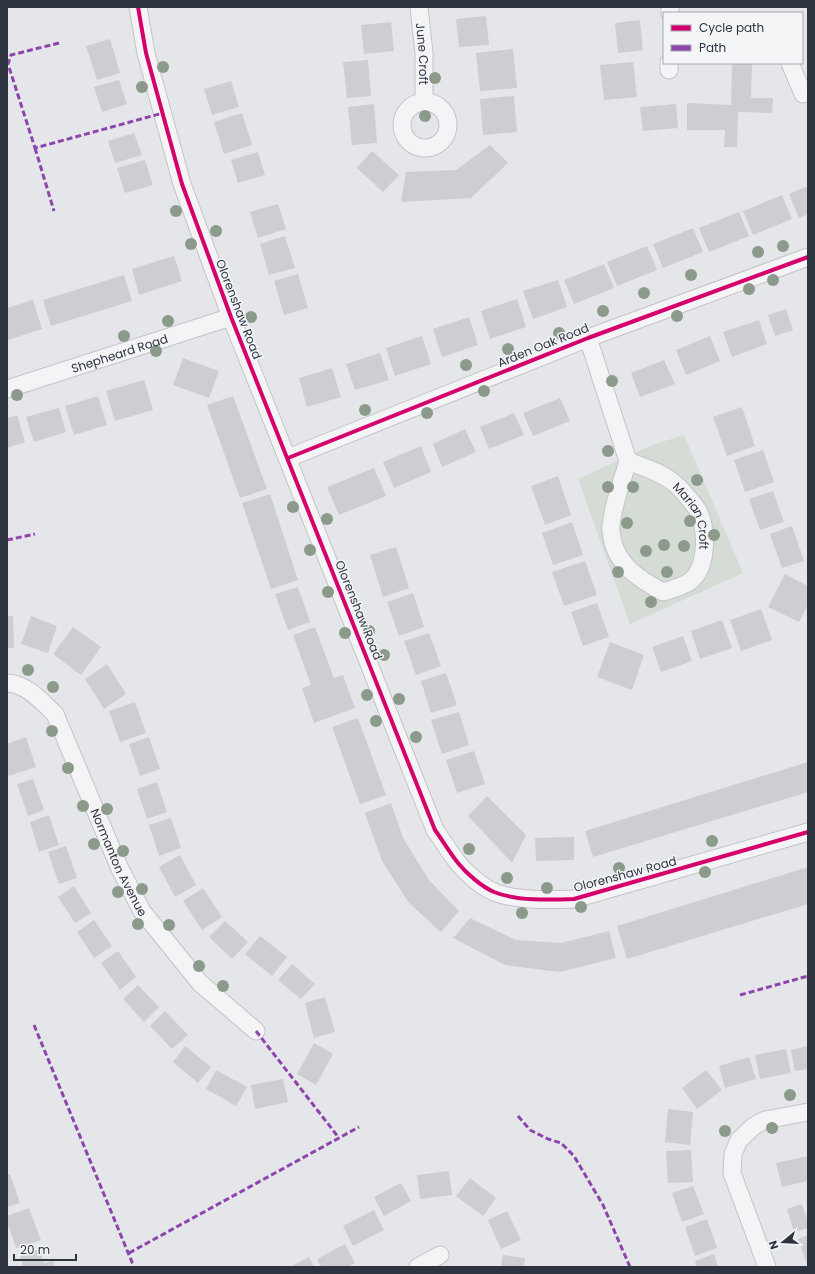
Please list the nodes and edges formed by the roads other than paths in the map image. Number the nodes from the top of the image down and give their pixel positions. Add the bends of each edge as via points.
1 (138, 7) edge
2 (418, 7) edge
3 (790, 64) edge
4 (803, 94) dead end
5 (424, 102) dead end
6 (808, 257) edge
7 (231, 317) junction
8 (588, 338) junction
9 (7, 389) edge
10 (288, 458) junction
11 (628, 461) junction
12 (7, 683) edge
13 (808, 832) edge
14 (256, 1031) dead end
15 (808, 1112) edge
16 (440, 1255) dead end
17 (418, 1267) edge
18 (767, 1267) edge

1 - 7 street, Olorenshaw Road via 146,53 182,184
2 - 5 street, June Croft via 424,53
3 - 4 street
6 - 8 street, Arden Oak Road
7 - 9 street, Shepheard Road
7 - 10 street, Olorenshaw Road
8 - 10 street, Arden Oak Road
8 - 11 street
10 - 13 street, Olorenshaw Road via 435,830 459,864 480,884 494,892 516,898 574,899
11 - 11 street, Marian Croft via 675,483 698,512 704,536 704,553 700,568 691,581 677,588 663,592 650,585 621,561 614,548 610,528
12 - 14 street, Normanton Avenue via 24,688 38,697 55,714 120,869 142,911 200,983
15 - 18 street via 766,1120 754,1126 739,1140 733,1154 732,1173
16 - 17 street

